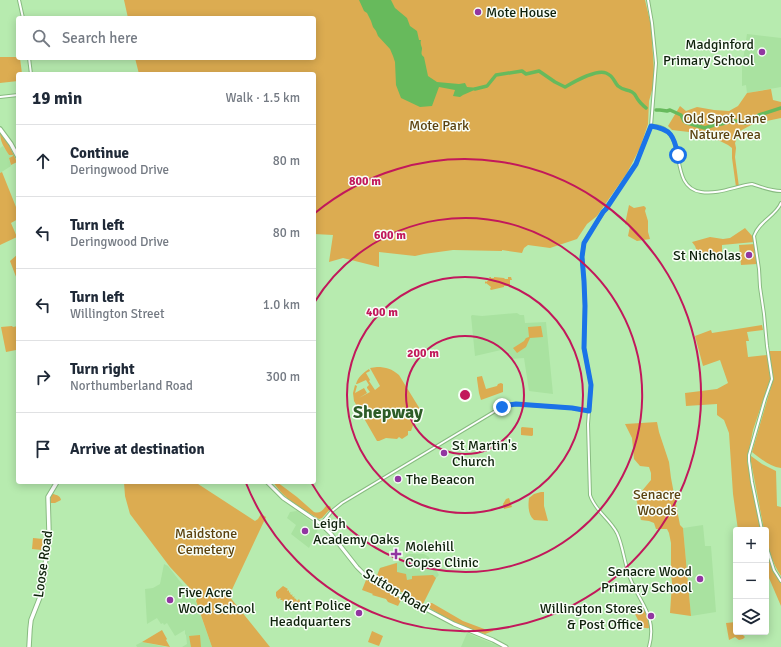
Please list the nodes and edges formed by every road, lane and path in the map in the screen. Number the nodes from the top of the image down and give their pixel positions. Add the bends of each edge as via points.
1 (19, 0) edge
2 (648, 0) edge
3 (23, 16) edge
4 (29, 60) edge
5 (32, 72) edge
6 (16, 95) edge
7 (0, 97) edge
8 (651, 126) junction
9 (1, 129) edge
10 (16, 153) edge
11 (781, 191) edge
12 (781, 202) edge
13 (589, 411) junction
14 (56, 484) edge
15 (269, 484) edge
16 (321, 524) junction
17 (761, 527) edge
18 (769, 554) edge
19 (781, 581) edge
20 (29, 647) edge
21 (506, 647) edge
22 (649, 647) edge

1 - 3 street
2 - 8 street via 656,63
4 - 5 street
6 - 7 street
8 - 11 street via 660,127 670,134 683,178 691,188 708,193 752,184 768,190
8 - 13 street via 636,164 583,247 584,343 591,385
9 - 10 highway
12 - 17 street via 754,236 772,379 749,455
13 - 16 street via 516,404 502,407 342,503
13 - 22 street via 590,495 617,533 630,577 648,613 652,632
14 - 20 highway, Loose Road via 48,498 47,553 42,592 30,623
15 - 16 main road, Sutton Road via 283,498
16 - 21 main road, Sutton Road via 368,577 454,624
18 - 19 street

